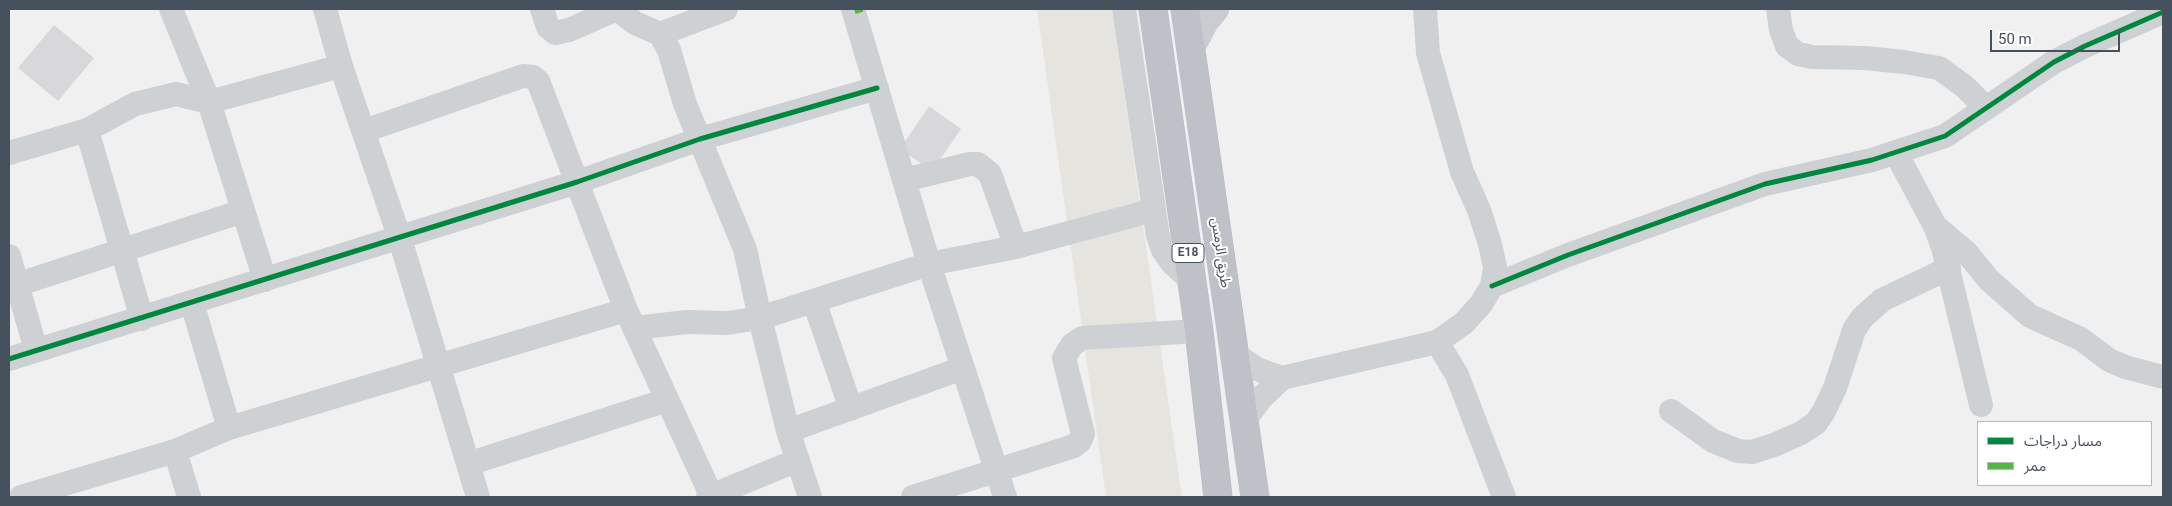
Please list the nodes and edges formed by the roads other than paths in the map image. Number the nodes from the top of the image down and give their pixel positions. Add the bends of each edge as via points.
1 (171, 9) edge
2 (542, 9) edge
3 (617, 9) edge
4 (726, 9) edge
5 (854, 9) edge
6 (1124, 9) edge
7 (1153, 9) edge
8 (1185, 9) edge
9 (1215, 9) edge
10 (1425, 9) edge
11 (1778, 9) edge
12 (331, 10) edge
13 (2163, 12) edge
14 (660, 34) junction
15 (1191, 48) junction
16 (341, 66) junction
17 (877, 88) junction
18 (209, 102) junction
19 (1986, 108) junction
20 (87, 130) junction
21 (364, 131) junction
22 (700, 139) junction
23 (9, 153) edge
24 (1896, 153) junction
25 (904, 180) junction
26 (577, 182) junction
27 (1154, 210) junction
28 (243, 211) junction
29 (1935, 226) junction
30 (400, 238) junction
31 (1016, 247) junction
32 (123, 250) junction
33 (9, 256) edge
34 (929, 264) junction
35 (1949, 268) junction
36 (265, 280) junction
37 (1192, 281) junction
38 (16, 285) junction
39 (1492, 286) junction
40 (814, 301) junction
41 (192, 303) junction
42 (760, 318) junction
43 (142, 319) junction
44 (630, 319) junction
45 (1199, 331) junction
46 (1437, 342) junction
47 (36, 350) junction
48 (1234, 353) junction
49 (9, 359) edge
50 (440, 366) junction
51 (963, 368) junction
52 (2163, 377) edge
53 (1282, 378) junction
54 (667, 400) junction
55 (1981, 405) dead end
56 (851, 408) junction
57 (1671, 411) dead end
58 (1244, 421) junction
59 (229, 428) junction
60 (788, 430) junction
61 (175, 451) junction
62 (798, 460) junction
63 (468, 464) junction
64 (996, 472) junction
65 (1256, 492) edge
66 (710, 496) edge
67 (21, 497) edge
68 (189, 497) edge
69 (478, 497) edge
70 (810, 497) edge
71 (913, 497) edge
72 (1005, 497) edge
73 (1218, 497) edge
74 (1504, 497) edge

1 - 18 street
2 - 3 street via 548,28 556,33
3 - 14 street via 636,23
4 - 14 street
5 - 17 street
6 - 27 street
7 - 37 highway, E18
8 - 15 highway, طريق الرمس / E18
9 - 15 main road
10 - 39 street via 1428,53 1462,172 1490,244 1495,267
11 - 19 street via 1787,46 1798,54 1865,58 1939,68 1954,77
12 - 16 street
13 - 19 street via 2054,62
14 - 22 street via 669,50 685,104
15 - 48 highway, طريق الرمس / E18
16 - 18 street
16 - 21 street
17 - 22 street
17 - 25 street
18 - 20 street via 176,94 135,104
18 - 28 street
19 - 24 street via 1945,136
20 - 23 street
20 - 32 street
21 - 26 street via 523,76 533,77 544,93
21 - 30 street
22 - 26 street
22 - 42 street via 745,249
24 - 29 street
24 - 39 street via 1765,184
25 - 31 street via 978,164 990,174
25 - 34 street
26 - 30 street
26 - 44 street
27 - 31 street
27 - 37 street via 1163,250
28 - 32 street
28 - 36 street
29 - 35 street
29 - 52 street via 2030,316 2081,339 2109,360
30 - 36 street
30 - 50 street
31 - 34 street
32 - 38 street
32 - 43 street
33 - 38 street
34 - 40 street
34 - 51 street
35 - 55 street
35 - 57 street via 1882,300 1862,318 1854,330 1824,412 1816,423 1801,433 1752,452 1738,451 1713,442
36 - 41 street
37 - 45 highway, E18
38 - 47 street
39 - 46 street via 1482,304 1464,323
40 - 42 street
40 - 56 street
41 - 43 street
41 - 59 street
42 - 44 street via 727,323
42 - 60 street
43 - 47 street
44 - 50 street
44 - 54 street
45 - 64 street via 1082,338 1072,345 1064,358 1083,434 1080,441 1074,446
45 - 73 highway, E18
46 - 53 street
46 - 74 street via 1457,376
47 - 49 street
48 - 53 street via 1257,369
48 - 58 highway, طريق الرمس / E18
50 - 59 street
50 - 63 street
51 - 56 street
51 - 64 street
53 - 58 street
54 - 63 street
54 - 66 street
56 - 60 street
58 - 65 highway, طريق الرمس / E18
59 - 61 street
60 - 62 street
61 - 67 street
61 - 68 street
62 - 66 street
62 - 70 street
63 - 69 street
64 - 71 street
64 - 72 street

